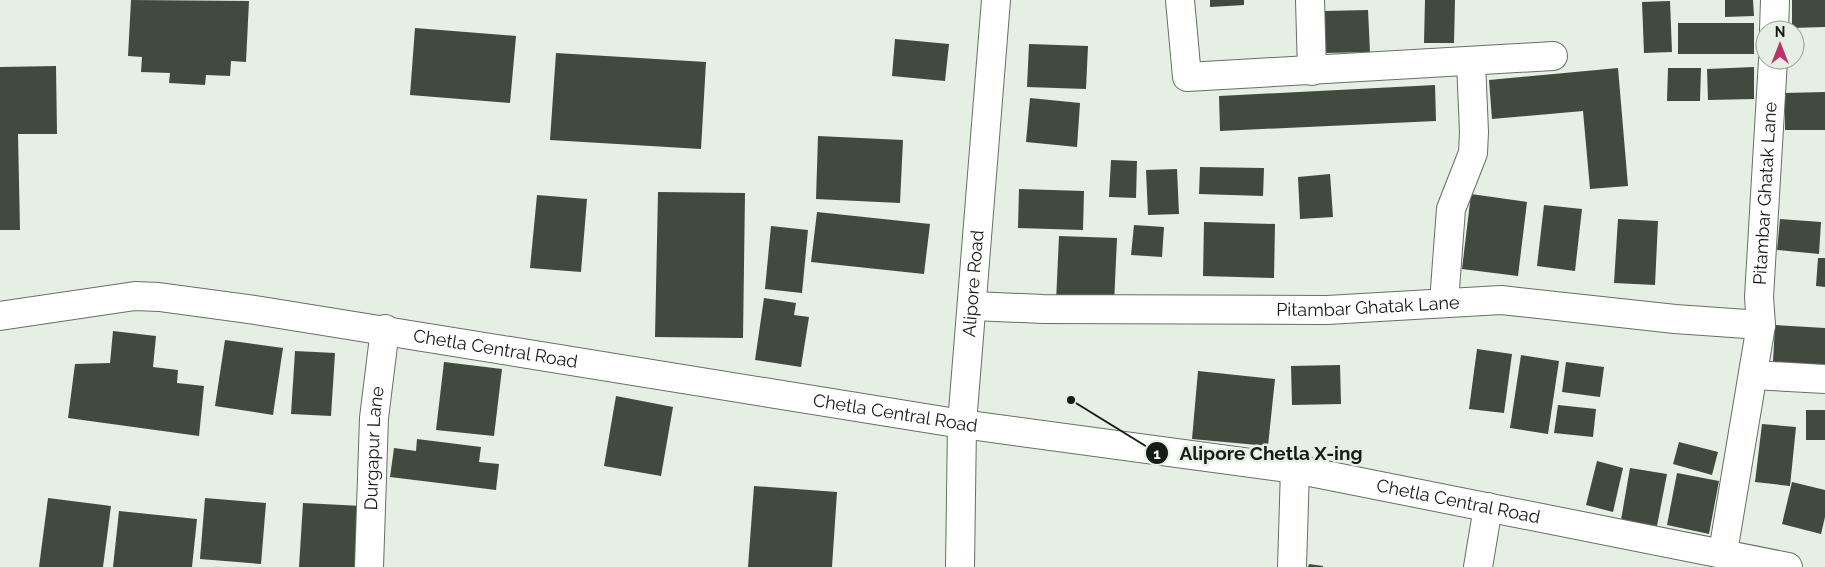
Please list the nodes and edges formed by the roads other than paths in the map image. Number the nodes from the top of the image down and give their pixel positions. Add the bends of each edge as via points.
1 (996, 0) edge
2 (1180, 0) edge
3 (1310, 0) edge
4 (1775, 0) edge
5 (1774, 20) edge
6 (1553, 56) dead end
7 (1471, 62) junction
8 (1772, 70) edge
9 (1312, 71) junction
10 (1444, 302) junction
11 (973, 306) junction
12 (0, 316) edge
13 (1761, 325) junction
14 (385, 329) junction
15 (1752, 376) junction
16 (1825, 379) edge
17 (962, 424) junction
18 (1295, 469) junction
19 (1488, 508) junction
20 (1709, 556) edge
21 (369, 567) edge
22 (960, 567) edge
23 (1292, 567) edge
24 (1478, 567) edge
25 (1788, 567) edge

1 - 11 street, Alipore Road
2 - 9 street via 1187,77
3 - 9 street
4 - 5 street
6 - 7 street
7 - 9 street
7 - 10 street via 1473,153 1451,209
8 - 13 street, Pitambar Ghatak Lane via 1759,297
10 - 11 street, Pitambar Ghatak Lane via 1327,310
10 - 13 street, Pitambar Ghatak Lane via 1501,300
11 - 17 street, Alipore Road
12 - 14 street, Chetla Central Road via 135,296
13 - 15 street, Pitambar Ghatak Lane
14 - 17 street, Chetla Central Road
14 - 21 street, Durgapur Lane via 374,418
15 - 16 street
15 - 20 street, Pitambar Ghatak Lane
17 - 18 street, Chetla Central Road
17 - 22 street, Alipore Road
18 - 19 street, Chetla Central Road
18 - 23 street
19 - 20 street, Chetla Central Road
19 - 24 street
20 - 25 street, Chetla Central Road

